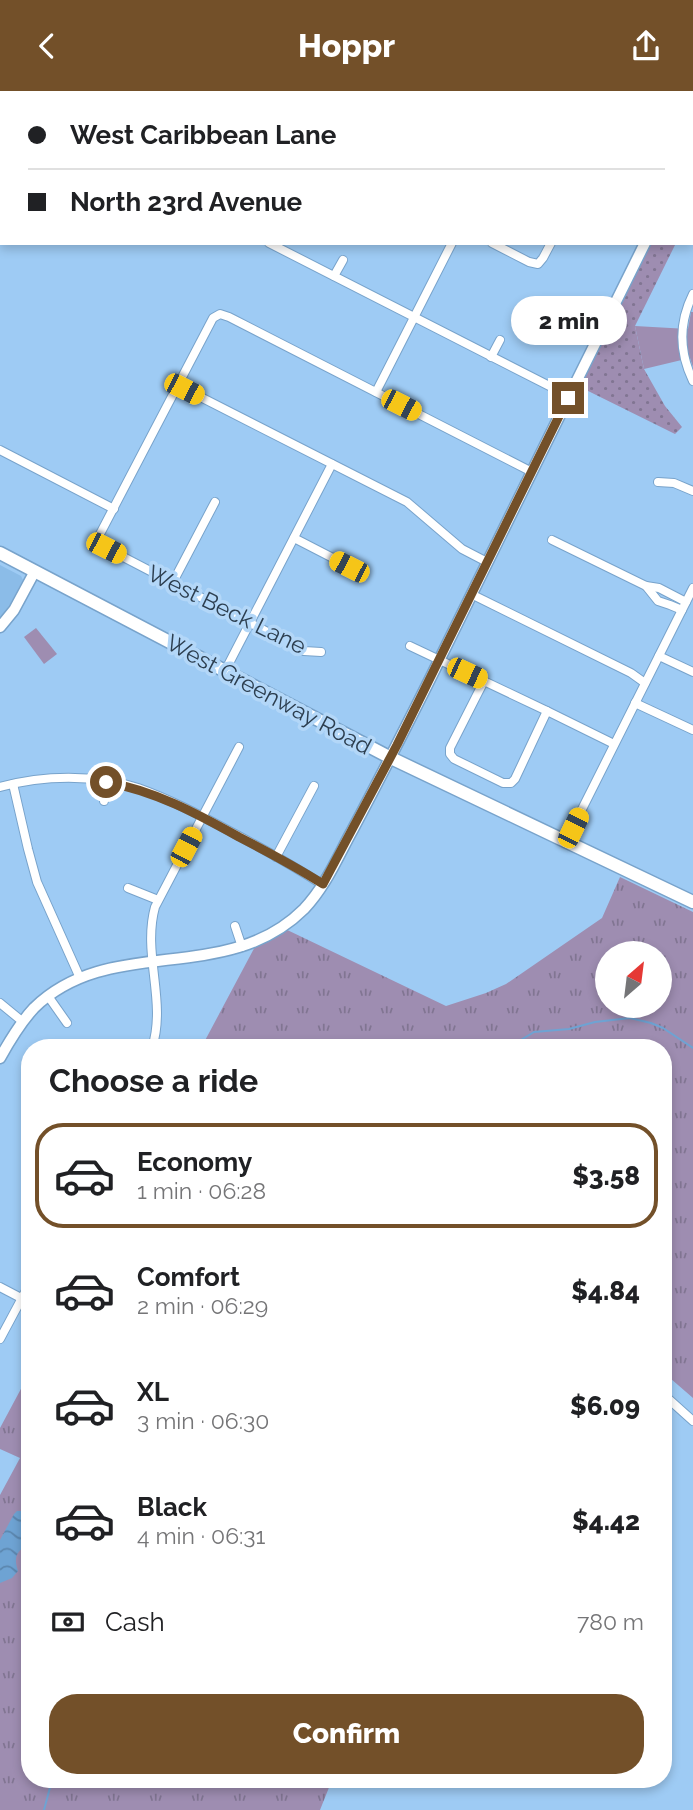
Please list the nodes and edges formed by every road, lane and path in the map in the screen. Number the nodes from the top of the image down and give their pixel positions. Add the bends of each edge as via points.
1 (273, 245) edge
2 (452, 245) edge
3 (496, 245) edge
4 (550, 245) edge
5 (644, 245) edge
6 (343, 260) dead end
7 (334, 276) junction
8 (693, 294) edge
9 (415, 318) junction
10 (500, 340) dead end
11 (491, 357) junction
12 (693, 381) edge
13 (177, 386) junction
14 (376, 392) junction
15 (569, 396) junction
16 (0, 450) edge
17 (332, 464) junction
18 (532, 472) junction
19 (658, 482) dead end
20 (693, 491) edge
21 (215, 502) dead end
22 (114, 509) junction
23 (294, 538) junction
24 (552, 540) dead end
25 (0, 553) edge
26 (487, 562) junction
27 (35, 571) junction
28 (360, 572) dead end
29 (173, 582) junction
30 (646, 586) junction
31 (693, 588) edge
32 (664, 590) junction
33 (471, 594) junction
34 (658, 601) junction
35 (686, 602) junction
36 (682, 610) junction
37 (250, 623) junction
38 (0, 627) edge
39 (411, 646) dead end
40 (321, 652) dead end
41 (659, 656) junction
42 (439, 660) junction
43 (226, 671) junction
44 (693, 672) edge
45 (484, 681) junction
46 (645, 683) junction
47 (635, 703) junction
48 (547, 711) junction
49 (693, 730) edge
50 (614, 744) junction
51 (239, 747) dead end
52 (391, 758) junction
53 (106, 782) junction
54 (13, 784) junction
55 (314, 786) dead end
56 (0, 787) edge
57 (104, 801) dead end
58 (202, 817) junction
59 (566, 841) junction
60 (276, 857) junction
61 (323, 884) junction
62 (128, 888) dead end
63 (158, 900) junction
64 (693, 902) edge
65 (235, 926) dead end
66 (242, 947) junction
67 (153, 962) junction
68 (80, 978) junction
69 (48, 996) junction
70 (0, 1003) edge
71 (23, 1022) junction
72 (67, 1023) dead end
73 (154, 1039) edge
74 (0, 1058) edge
75 (0, 1287) edge
76 (21, 1298) edge
77 (21, 1300) edge
78 (0, 1339) edge
79 (672, 1402) edge
80 (693, 1421) edge

1 - 7 street
2 - 9 street
3 - 4 street via 538,264
5 - 15 street
6 - 7 street
7 - 9 street
8 - 12 street via 682,334 683,355
9 - 11 street
9 - 14 street
10 - 11 street
11 - 15 street
13 - 14 street via 213,318 220,314
13 - 17 street
13 - 22 street
14 - 18 street
15 - 18 street
16 - 22 street
17 - 23 street
17 - 26 street via 407,502 462,549
18 - 26 street
19 - 20 street via 674,482
21 - 29 street
22 - 29 street, West Beck Lane via 99,541
23 - 28 street
23 - 37 street
24 - 30 street
25 - 27 main road, West Greenway Road
26 - 33 street
27 - 38 street
27 - 43 main road, West Greenway Road
29 - 37 street, West Beck Lane
30 - 32 street
30 - 34 street
31 - 35 street
32 - 34 street
32 - 35 street
33 - 42 street
33 - 46 street
34 - 36 street
35 - 36 street
36 - 41 street
37 - 40 street, West Beck Lane via 304,651
37 - 43 street
39 - 42 street
41 - 44 street
41 - 46 street
42 - 45 street
42 - 52 street
43 - 52 main road, West Greenway Road
45 - 48 street
45 - 48 street via 450,754 503,783 515,779
46 - 47 street
47 - 49 street
47 - 50 street
48 - 50 street
50 - 59 street
51 - 58 street
52 - 59 main road, West Greenway Road
52 - 61 street
53 - 54 street via 51,778
53 - 57 street
53 - 58 street via 146,791
54 - 56 street
54 - 68 street via 37,881
55 - 60 street
58 - 60 street
58 - 63 street
59 - 64 main road, West Greenway Road
60 - 61 street
61 - 66 street via 288,922
62 - 63 street
63 - 67 street via 150,930
65 - 66 street
66 - 67 street
67 - 68 street
67 - 73 street via 158,1014
68 - 69 street
69 - 71 street
69 - 72 street
70 - 71 street
71 - 74 street
75 - 76 street
77 - 78 street
79 - 80 street

